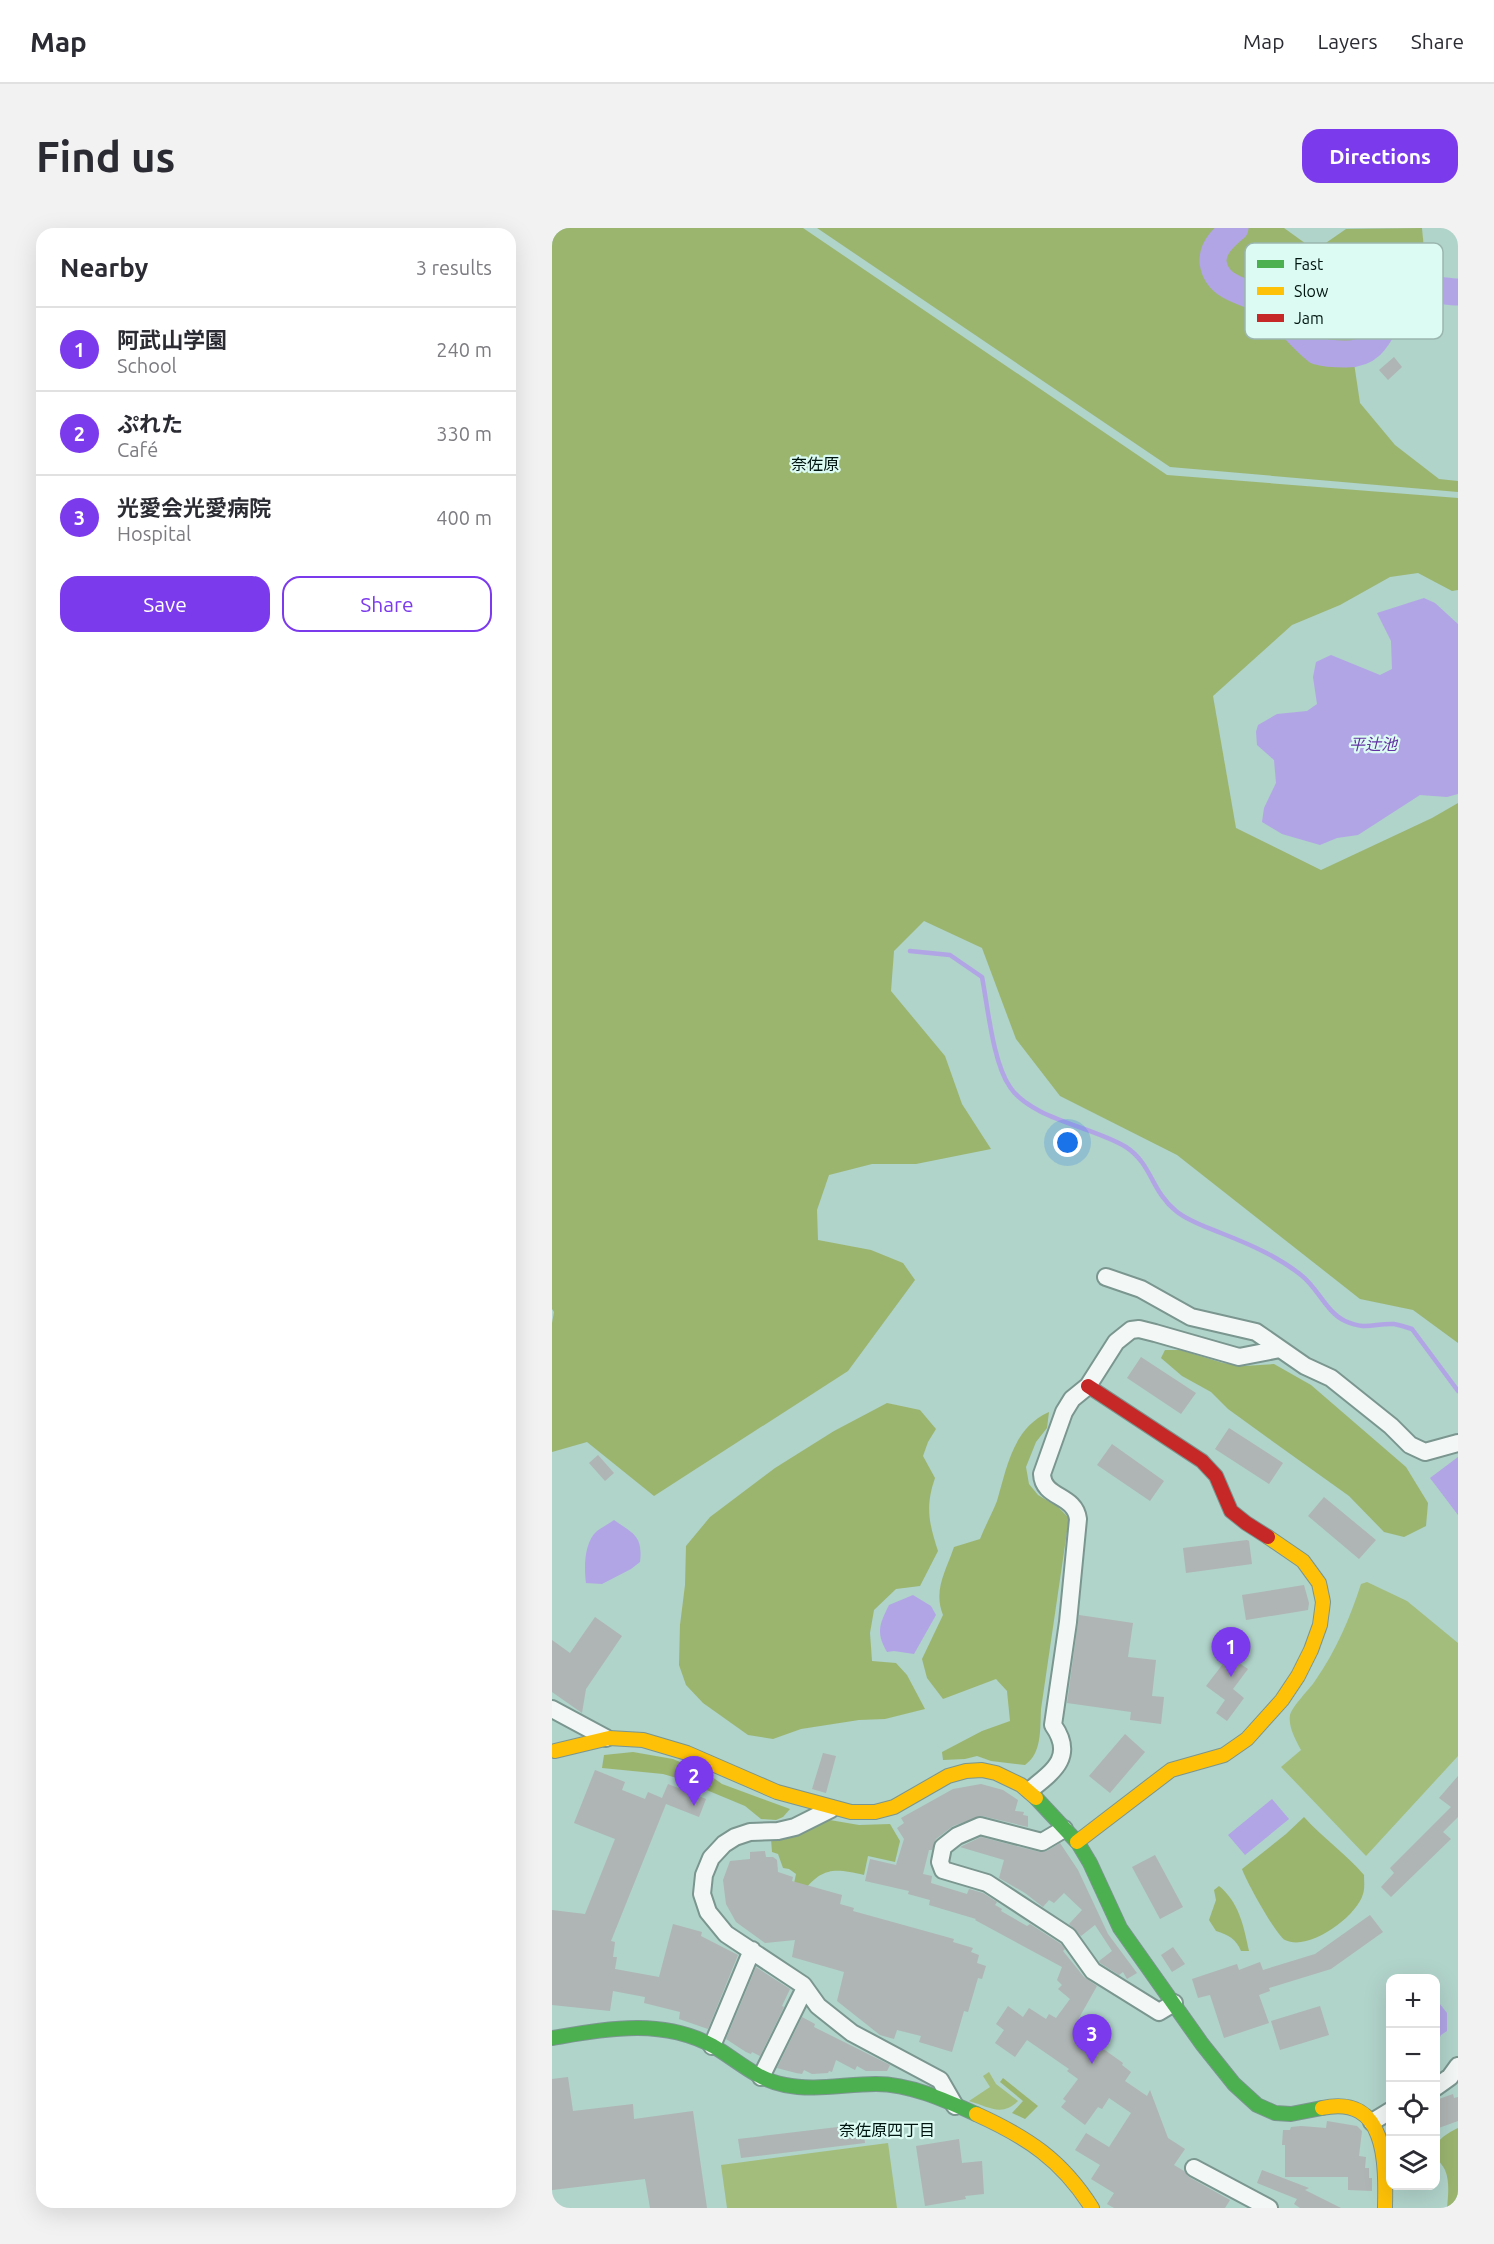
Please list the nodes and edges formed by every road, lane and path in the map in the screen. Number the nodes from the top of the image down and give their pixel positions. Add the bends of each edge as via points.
1 (1106, 1277) dead end
2 (1280, 1349) junction
3 (1088, 1386) junction
4 (1458, 1443) edge
5 (552, 1709) edge
6 (606, 1738) junction
7 (555, 1751) dead end
8 (1030, 1790) junction
9 (831, 1809) junction
10 (1064, 1829) junction
11 (1077, 1842) junction
12 (752, 1950) junction
13 (805, 1988) junction
14 (1174, 2003) junction
15 (552, 2038) edge
16 (712, 2046) junction
17 (1458, 2066) edge
18 (762, 2077) junction
19 (1440, 2084) edge
20 (955, 2106) junction
21 (1386, 2113) edge
22 (1372, 2122) junction
23 (1194, 2168) dead end
24 (1092, 2208) edge
25 (1269, 2208) edge
26 (1385, 2208) edge

1 - 2 street via 1141,1289 1191,1317 1256,1332
2 - 3 street via 1239,1357 1131,1330 1116,1342
2 - 4 street via 1331,1378 1410,1445 1425,1452
3 - 8 street via 1064,1412 1042,1474 1046,1488 1071,1502 1078,1519 1053,1725 1062,1750 1056,1768
3 - 11 street via 1202,1461 1216,1476 1234,1514 1274,1538 1310,1567 1324,1602 1322,1626 1298,1678 1251,1736 1232,1751 1171,1770
5 - 6 street
6 - 7 street
6 - 9 street via 627,1738 682,1750 756,1783
8 - 9 street via 1000,1773 968,1771 948,1776 884,1810 857,1814
8 - 10 street
9 - 12 street via 787,1829 735,1837 711,1858 702,1885 708,1912 719,1928
10 - 11 street
10 - 14 street via 1042,1842 980,1826 943,1847 940,1862 943,1870 987,1883 1068,1936 1094,1971 1159,2012
11 - 14 street via 1120,1928
12 - 13 street
12 - 16 street
13 - 18 street
13 - 20 street via 818,2006 852,2034 940,2080
14 - 22 street via 1238,2088 1268,2111 1286,2114 1344,2106 1363,2113
15 - 16 street via 637,2026 676,2032
16 - 18 street
17 - 19 street
18 - 20 street via 800,2087 881,2083
20 - 24 street via 1040,2148 1069,2175
21 - 22 street
22 - 26 street via 1386,2170
23 - 25 street

